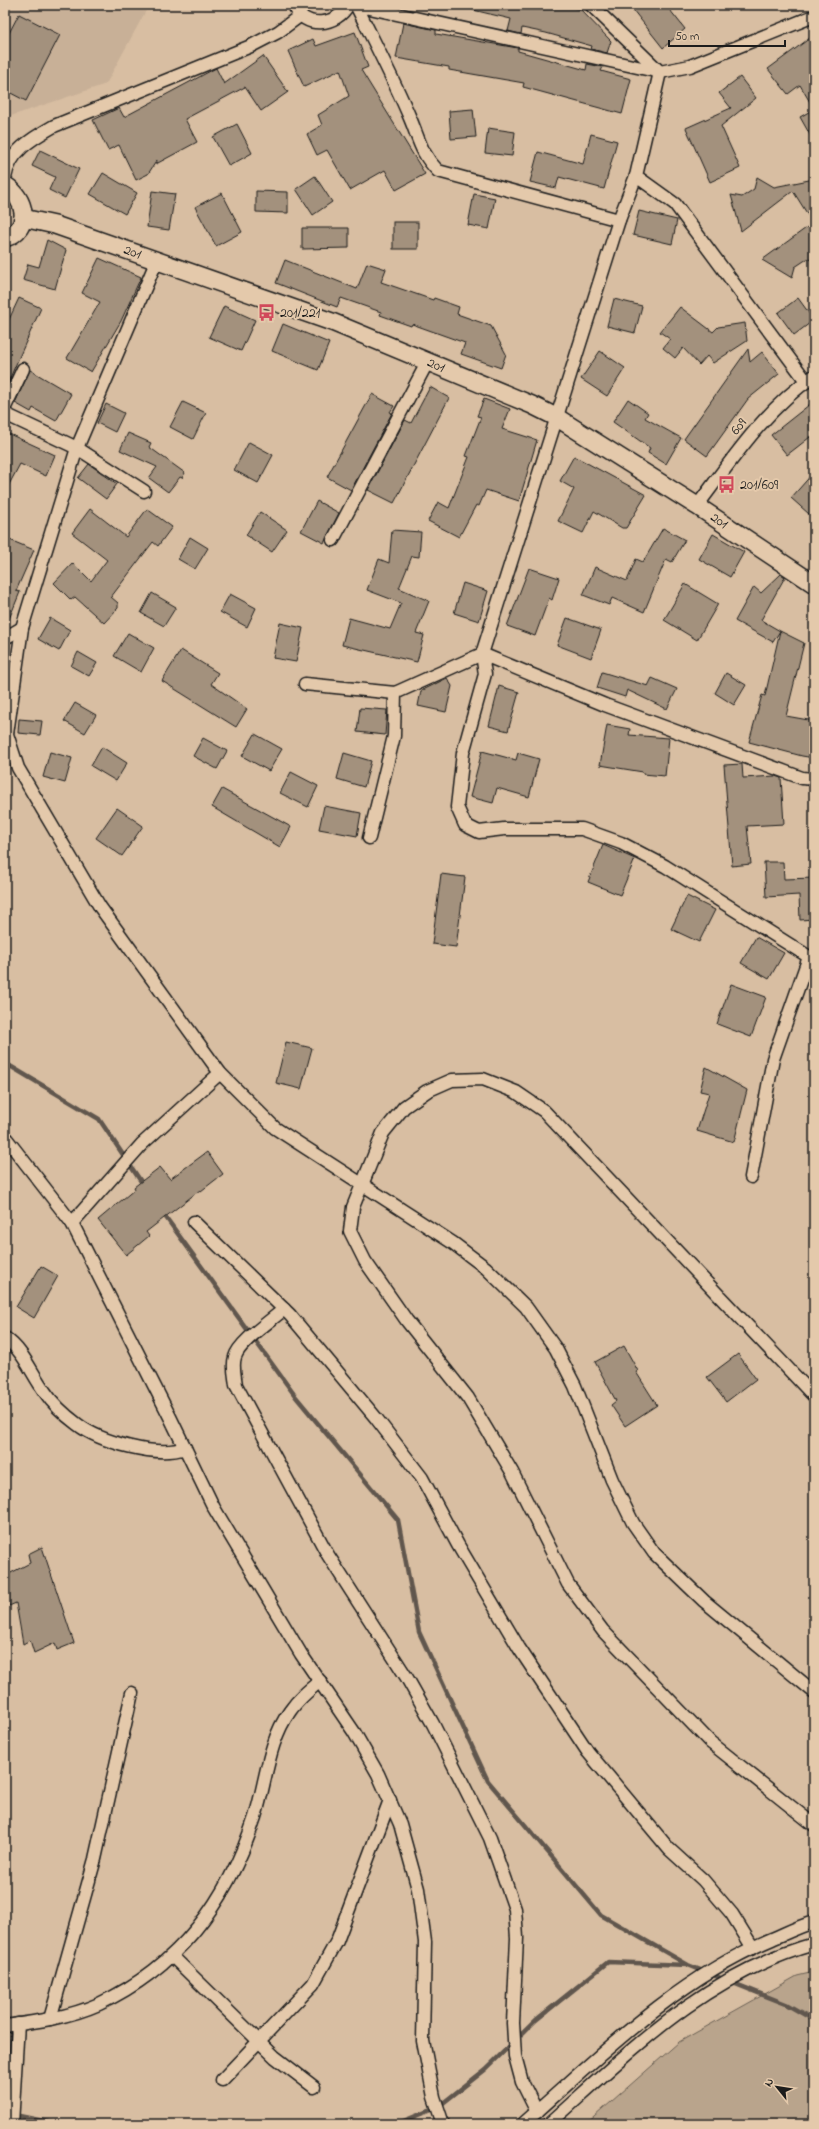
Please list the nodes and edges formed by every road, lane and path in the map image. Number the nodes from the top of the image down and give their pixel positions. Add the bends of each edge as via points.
1 (294, 5) edge
2 (348, 5) edge
3 (356, 5) edge
4 (591, 5) edge
5 (301, 15) junction
6 (814, 16) edge
7 (660, 72) junction
8 (636, 176) junction
9 (5, 178) edge
10 (5, 185) edge
11 (23, 218) junction
12 (619, 220) junction
13 (5, 238) edge
14 (157, 260) junction
15 (427, 363) junction
16 (23, 369) dead end
17 (810, 379) edge
18 (5, 407) edge
19 (5, 414) edge
20 (556, 417) junction
21 (77, 448) junction
22 (144, 492) dead end
23 (697, 506) junction
24 (334, 540) dead end
25 (814, 584) edge
26 (22, 628) junction
27 (5, 638) edge
28 (482, 654) junction
29 (305, 684) dead end
30 (395, 693) junction
31 (814, 779) edge
32 (369, 838) dead end
33 (812, 959) edge
34 (220, 1073) junction
35 (5, 1137) edge
36 (751, 1177) dead end
37 (362, 1186) junction
38 (194, 1222) dead end
39 (72, 1223) junction
40 (284, 1309) junction
41 (5, 1338) edge
42 (814, 1396) edge
43 (185, 1448) junction
44 (320, 1681) junction
45 (814, 1692) edge
46 (132, 1693) dead end
47 (390, 1800) junction
48 (814, 1825) edge
49 (814, 1922) edge
50 (814, 1944) edge
51 (753, 1948) junction
52 (172, 1956) junction
53 (50, 2019) junction
54 (18, 2024) junction
55 (5, 2026) edge
56 (260, 2041) junction
57 (222, 2080) dead end
58 (314, 2087) dead end
59 (537, 2112) junction
60 (12, 2124) edge
61 (443, 2124) edge
62 (523, 2124) edge
63 (549, 2124) edge

1 - 5 street
2 - 5 street via 337,18 328,22 314,22
3 - 7 street
3 - 12 street via 411,118 419,145 427,160 438,171
4 - 7 street
5 - 9 street via 278,32 251,46 54,126 28,141 15,154
6 - 7 street via 690,66
7 - 8 street
8 - 12 street
8 - 17 street via 675,204
10 - 11 street via 19,198
11 - 13 street via 19,228
11 - 14 street, 201 via 55,225
12 - 20 street
14 - 15 street, 201 via 332,322
14 - 21 street
15 - 20 street, 201
15 - 24 street
16 - 18 street
17 - 23 street, 609 via 781,402 755,431
19 - 21 street
20 - 23 street, 201
20 - 28 street
21 - 22 street
21 - 26 street
23 - 25 street, 201
26 - 27 street
26 - 34 street via 7,734 18,768 100,907
28 - 30 street
28 - 31 street via 605,705 802,778
28 - 33 street via 485,674 463,753 457,807 465,825 479,832 504,829 582,828 620,843 671,870
29 - 30 street
30 - 32 street via 394,736
33 - 36 street via 773,1058
34 - 37 street via 275,1128
34 - 39 street via 142,1144
35 - 39 street
37 - 42 street via 383,1133 404,1107 427,1091 452,1080 483,1079 516,1092 544,1111
37 - 45 street via 453,1243 486,1268 526,1307 556,1349 615,1486 633,1523 654,1553 704,1601
37 - 48 street via 353,1207 350,1231 365,1261 407,1321 468,1398 512,1472 568,1584 603,1632 710,1742
38 - 40 street
39 - 43 street
40 - 51 street via 376,1418 422,1478 519,1648 588,1752 669,1849 703,1880 732,1914
40 - 59 street via 243,1345 235,1356 236,1385 328,1555 408,1678 490,1838 515,1909 515,2056 522,2082
41 - 43 street via 26,1360 45,1392 78,1425 114,1442 156,1452
43 - 44 street via 214,1508
44 - 47 street via 354,1732
44 - 52 street via 289,1712 278,1733 255,1818 223,1892 213,1910
46 - 53 street via 95,1859
47 - 56 street via 337,1941 313,1984
47 - 61 street via 400,1824 418,1889 425,1942 423,2041 434,2097
49 - 51 street
50 - 63 street via 749,1967 710,1990 637,2046
51 - 59 street via 699,1976 670,1997 640,2020
52 - 53 street via 142,1982 98,2004
52 - 56 street
53 - 54 street
54 - 55 street
54 - 60 street
56 - 57 street
56 - 58 street via 275,2057
59 - 62 street

